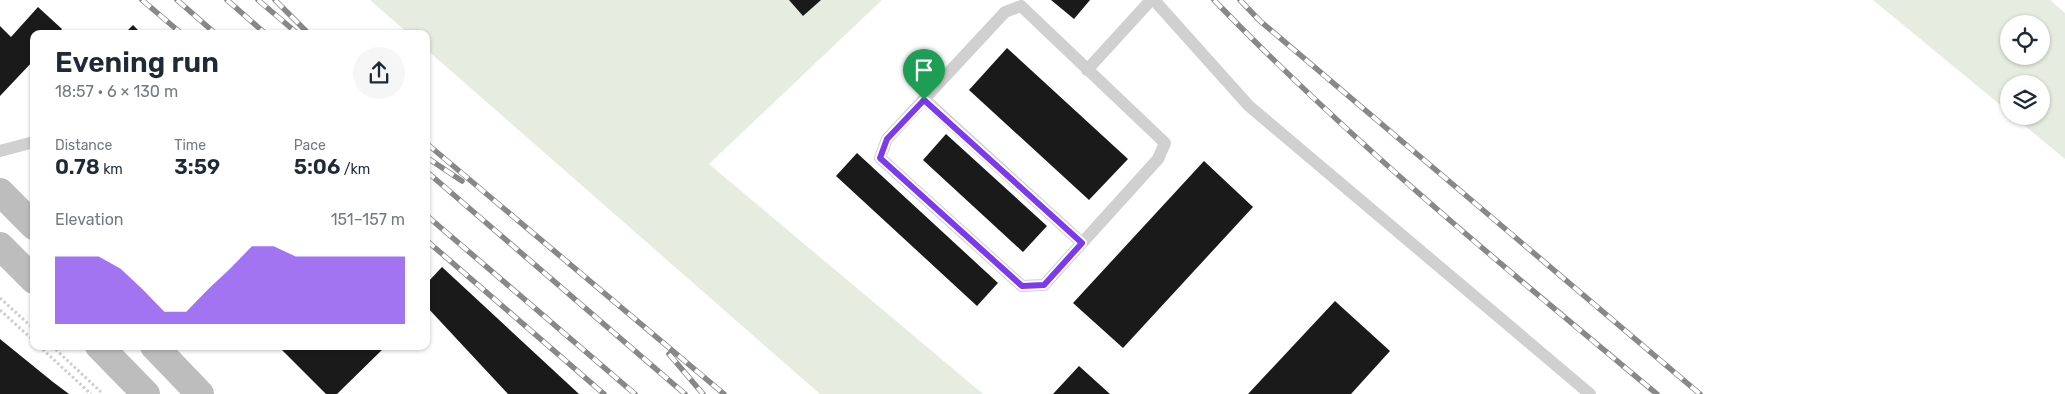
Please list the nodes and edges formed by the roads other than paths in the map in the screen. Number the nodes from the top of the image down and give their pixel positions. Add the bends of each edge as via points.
1 (1152, 0) edge
2 (1088, 70) junction
3 (924, 100) junction
4 (30, 143) edge
5 (0, 151) edge
6 (0, 192) edge
7 (30, 222) edge
8 (1082, 243) junction
9 (0, 246) edge
10 (30, 276) edge
11 (103, 350) edge
12 (158, 350) edge
13 (146, 394) edge
14 (200, 394) edge
15 (1590, 394) edge

1 - 2 lane
1 - 15 lane via 1249,106
2 - 3 lane via 1021,6 1005,12
2 - 8 lane via 1165,143 1158,159
3 - 8 lane
3 - 8 lane via 887,139 880,158 1022,286 1044,285
4 - 5 lane
6 - 7 main road
9 - 10 main road
11 - 13 main road
12 - 14 main road

